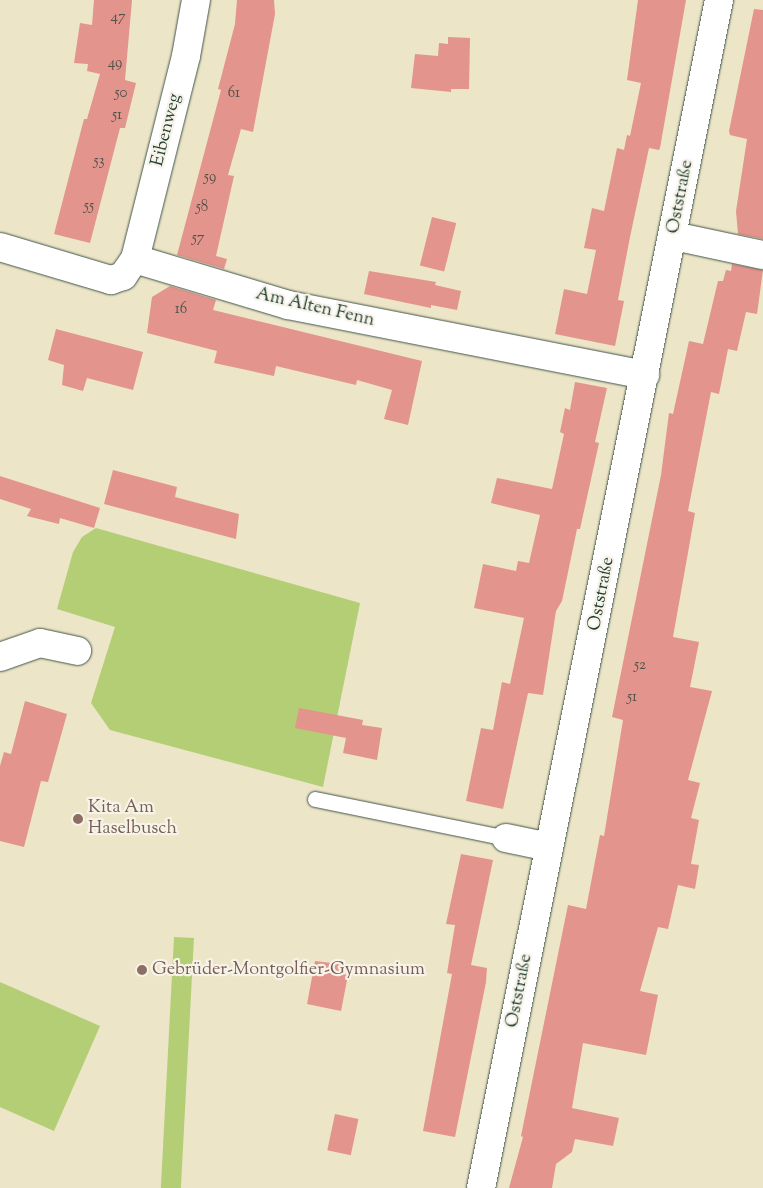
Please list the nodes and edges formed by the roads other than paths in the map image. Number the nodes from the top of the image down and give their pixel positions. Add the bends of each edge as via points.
1 (196, 0) edge
2 (719, 0) edge
3 (674, 236) junction
4 (0, 247) edge
5 (763, 255) edge
6 (135, 259) junction
7 (645, 375) junction
8 (77, 651) dead end
9 (0, 657) edge
10 (315, 799) dead end
11 (506, 838) joint
12 (549, 847) junction
13 (481, 1188) edge

1 - 6 street, Eibenweg via 186,56
2 - 3 street, Oststraße
3 - 5 street
3 - 7 street, Oststraße
4 - 6 street via 111,280 123,276
6 - 7 street, Am Alten Fenn via 288,305
7 - 12 street, Oststraße
8 - 9 street via 40,643
10 - 11 lane
11 - 12 street
12 - 13 street, Oststraße

